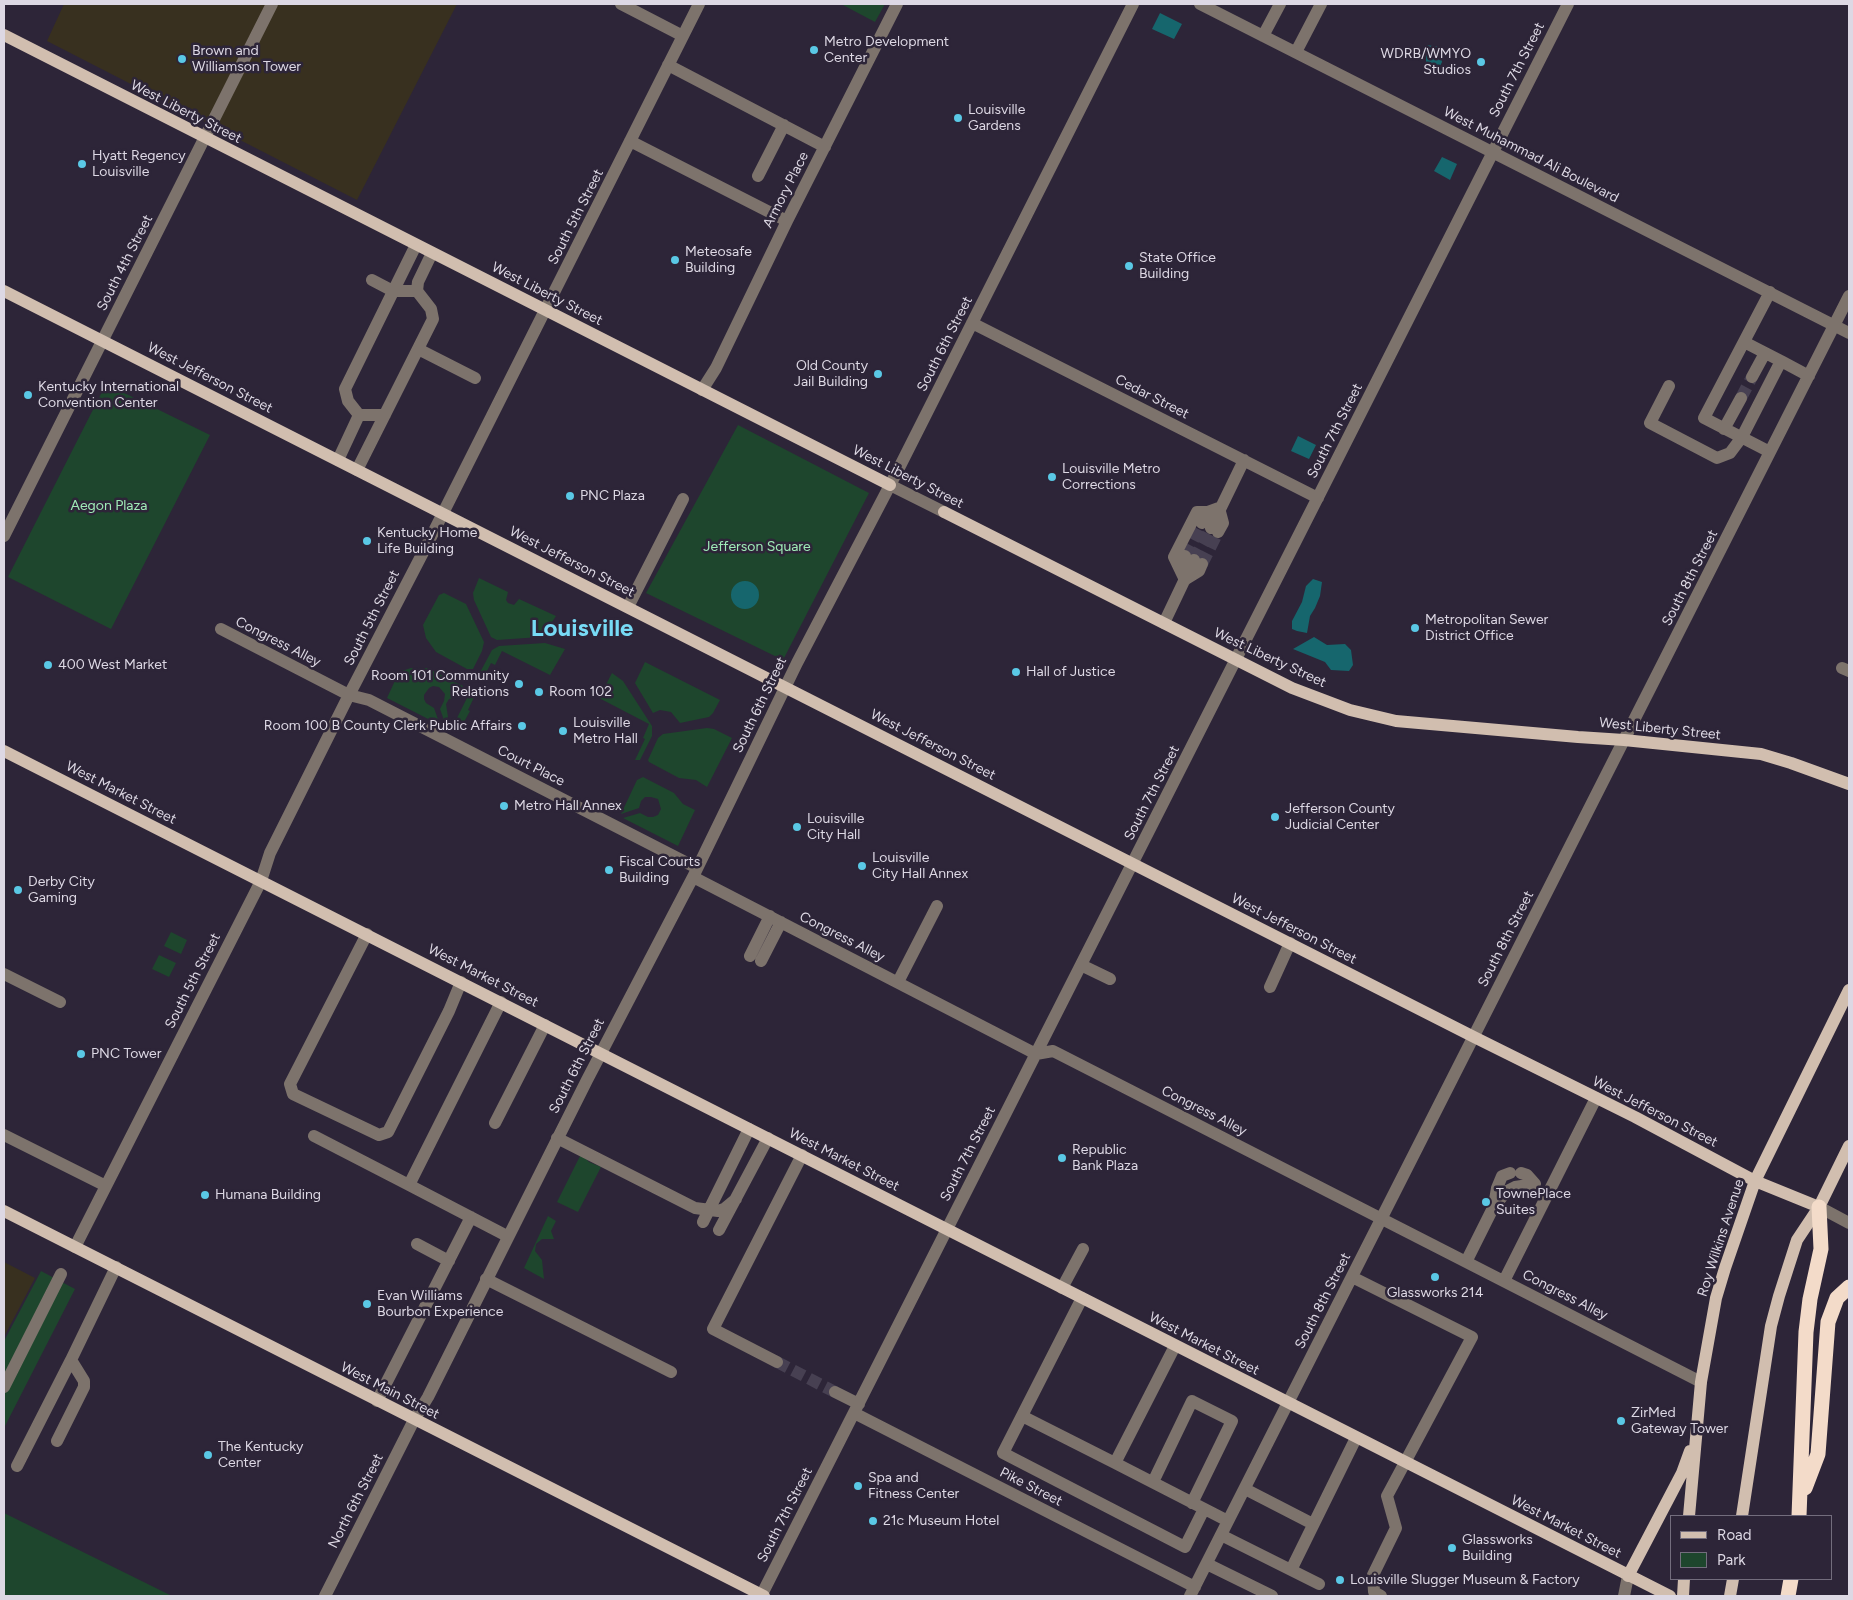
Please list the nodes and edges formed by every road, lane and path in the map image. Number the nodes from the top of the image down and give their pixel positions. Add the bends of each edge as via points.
1 (272, 4) edge
2 (621, 4) edge
3 (699, 4) edge
4 (897, 4) edge
5 (1133, 4) edge
6 (1200, 4) edge
7 (1280, 4) edge
8 (1321, 4) edge
9 (1568, 4) edge
10 (4, 35) edge
11 (683, 36) junction
12 (1263, 36) junction
13 (1296, 52) junction
14 (668, 65) junction
15 (784, 126) junction
16 (204, 138) junction
17 (630, 141) junction
18 (825, 147) junction
19 (1493, 152) junction
20 (758, 176) dead end
21 (788, 220) junction
22 (416, 245) junction
23 (432, 253) junction
24 (372, 280) dead end
25 (4, 291) edge
26 (393, 291) junction
27 (417, 291) junction
28 (1770, 292) junction
29 (1849, 296) edge
30 (545, 310) junction
31 (972, 323) junction
32 (1834, 325) junction
33 (1849, 333) edge
34 (102, 340) junction
35 (1744, 342) junction
36 (418, 349) junction
37 (1765, 353) junction
38 (1781, 362) junction
39 (1809, 376) junction
40 (1752, 377) tunnel mouth
41 (475, 378) dead end
42 (1669, 386) dead end
43 (702, 390) junction
44 (1740, 398) tunnel mouth
45 (359, 415) junction
46 (385, 415) junction
47 (1724, 429) junction
48 (1742, 438) junction
49 (1770, 452) junction
50 (338, 460) junction
51 (1244, 460) junction
52 (357, 470) junction
53 (890, 485) junction
54 (1318, 498) junction
55 (683, 499) dead end
56 (944, 512) joint
57 (443, 513) junction
58 (4, 536) edge
59 (1194, 560) tunnel mouth
60 (1185, 580) junction
61 (628, 607) junction
62 (1164, 623) junction
63 (220, 629) dead end
64 (1236, 659) junction
65 (785, 687) junction
66 (349, 695) junction
67 (1624, 740) junction
68 (4, 750) edge
69 (1849, 784) edge
70 (1133, 863) junction
71 (695, 872) junction
72 (261, 881) junction
73 (937, 906) dead end
74 (775, 919) junction
75 (367, 934) junction
76 (1290, 944) junction
77 (755, 958) dead end
78 (1081, 965) junction
79 (4, 974) edge
80 (1110, 979) dead end
81 (462, 982) junction
82 (898, 982) junction
83 (1270, 987) dead end
84 (1849, 990) edge
85 (60, 1002) dead end
86 (501, 1002) junction
87 (545, 1025) junction
88 (1474, 1037) junction
89 (601, 1053) junction
90 (1036, 1054) junction
91 (1596, 1098) junction
92 (495, 1123) dead end
93 (750, 1129) junction
94 (4, 1136) edge
95 (314, 1136) dead end
96 (557, 1138) junction
97 (768, 1138) junction
98 (1849, 1146) edge
99 (802, 1155) junction
100 (1755, 1181) junction
101 (1535, 1184) junction
102 (409, 1185) junction
103 (106, 1186) junction
104 (1549, 1191) junction
105 (736, 1199) junction
106 (1494, 1206) junction
107 (1819, 1207) junction
108 (4, 1210) edge
109 (706, 1216) junction
110 (471, 1217) junction
111 (1382, 1218) junction
112 (1849, 1223) edge
113 (948, 1229) junction
114 (719, 1230) dead end
115 (508, 1236) junction
116 (417, 1244) dead end
117 (75, 1247) junction
118 (1083, 1249) dead end
119 (449, 1260) junction
120 (1466, 1262) junction
121 (116, 1268) junction
122 (61, 1274) dead end
123 (1352, 1277) junction
124 (486, 1279) junction
125 (1504, 1281) junction
126 (1849, 1287) edge
127 (1062, 1288) junction
128 (1082, 1298) junction
129 (1175, 1346) junction
130 (71, 1360) junction
131 (778, 1362) tunnel mouth
132 (671, 1372) dead end
133 (1701, 1382) junction
134 (4, 1387) edge
135 (836, 1392) tunnel mouth
136 (378, 1401) junction
137 (1288, 1403) junction
138 (856, 1408) junction
139 (1022, 1416) junction
140 (414, 1420) junction
141 (1695, 1436) junction
142 (1356, 1438) junction
143 (57, 1441) dead end
144 (1406, 1462) junction
145 (1115, 1463) junction
146 (17, 1466) dead end
147 (1152, 1482) junction
148 (1244, 1489) junction
149 (1192, 1503) junction
150 (1204, 1509) junction
151 (1800, 1509) edge
152 (1689, 1515) edge
153 (1742, 1515) edge
154 (1228, 1521) junction
155 (1313, 1524) junction
156 (1221, 1535) junction
157 (1207, 1564) junction
158 (1291, 1570) junction
159 (1628, 1576) junction
160 (1684, 1580) edge
161 (1733, 1580) edge
162 (1791, 1580) edge
163 (1319, 1584) dead end
164 (1193, 1592) edge
165 (330, 1595) edge
166 (762, 1596) edge
167 (1272, 1596) edge
168 (1381, 1596) edge
169 (1624, 1596) edge
170 (1670, 1596) edge
171 (1683, 1596) edge
172 (1730, 1596) edge
173 (1788, 1596) edge

1 - 16 street, South 4th Street
2 - 11 street
3 - 11 street, South 5th Street
4 - 18 street, Armory Place
5 - 31 street, South 6th Street
6 - 12 street, West Muhammad Ali Boulevard
7 - 12 street
8 - 13 street
9 - 19 street, South 7th Street
10 - 16 main road, West Liberty Street
11 - 14 street, South 5th Street
12 - 13 street, West Muhammad Ali Boulevard
13 - 19 street, West Muhammad Ali Boulevard
14 - 15 street
14 - 17 street, South 5th Street
15 - 18 street
15 - 20 street
16 - 22 main road, West Liberty Street
16 - 34 street, South 4th Street
17 - 21 street
17 - 30 street, South 5th Street
18 - 21 street, Armory Place
19 - 28 street, West Muhammad Ali Boulevard
19 - 54 street, South 7th Street
21 - 43 street, Armory Place via 716,368
22 - 23 main road, West Liberty Street
22 - 26 street
23 - 27 street
23 - 30 main road, West Liberty Street
24 - 26 street
25 - 34 main road, West Jefferson Street
26 - 27 street
26 - 45 street via 345,389 348,401
27 - 36 street via 432,309 433,319
28 - 32 street, West Muhammad Ali Boulevard
28 - 35 street
29 - 32 street, South 8th Street
30 - 43 main road, West Liberty Street
30 - 57 street, South 5th Street
31 - 51 street, Cedar Street
31 - 53 street, South 6th Street
32 - 33 street, West Muhammad Ali Boulevard
32 - 39 street, South 8th Street
34 - 50 main road, West Jefferson Street
34 - 58 street, South 4th Street
35 - 37 street
35 - 47 street via 1704,418
36 - 41 street
36 - 46 street
37 - 38 street
37 - 40 street
38 - 39 street
38 - 48 street
39 - 49 street, South 8th Street
42 - 48 street via 1650,423 1717,458 1730,453
43 - 53 main road, West Liberty Street
44 - 47 street
45 - 46 street
45 - 50 street
46 - 52 street
47 - 48 street
48 - 49 street
49 - 67 street, South 8th Street
50 - 52 main road, West Jefferson Street
51 - 54 street, Cedar Street
51 - 60 street via 1212,521 1197,512 1174,557
52 - 57 main road, West Jefferson Street
53 - 56 street, West Liberty Street
53 - 65 street, South 6th Street
54 - 64 street, South 7th Street
55 - 61 street
56 - 62 main road, West Liberty Street
57 - 61 main road, West Jefferson Street
57 - 66 street, South 5th Street
59 - 60 street
60 - 62 street
61 - 65 main road, West Jefferson Street
62 - 64 main road, West Liberty Street
63 - 66 street, Congress Alley
64 - 67 main road, West Liberty Street via 1292,688 1350,710 1396,721
64 - 70 street, South 7th Street
65 - 70 main road, West Jefferson Street
65 - 71 street, South 6th Street
66 - 71 street, Court Place via 369,700
66 - 72 street, South 5th Street via 270,853
67 - 69 main road, West Liberty Street via 1761,754
67 - 88 street, South 8th Street
68 - 72 main road, West Market Street
70 - 76 main road, West Jefferson Street
70 - 78 street, South 7th Street
71 - 74 street, Congress Alley
71 - 89 street, South 6th Street
72 - 75 main road, West Market Street
72 - 103 street, South 5th Street
73 - 82 street
74 - 77 street
74 - 82 street, Congress Alley
75 - 81 main road, West Market Street
75 - 81 street via 290,1084 293,1094 379,1135 388,1132
76 - 83 street
76 - 88 main road, West Jefferson Street
78 - 80 street
78 - 90 street, South 7th Street
79 - 85 street
81 - 86 main road, West Market Street
82 - 90 street, Congress Alley
84 - 100 main road, Roy Wilkins Avenue
86 - 87 main road, West Market Street
86 - 102 street
87 - 89 main road, West Market Street
87 - 92 street
88 - 91 main road, West Jefferson Street
88 - 111 street, South 8th Street
89 - 93 main road, West Market Street
89 - 96 street, South 6th Street
90 - 111 street, Congress Alley via 1053,1051
90 - 113 street, South 7th Street
91 - 100 main road, West Jefferson Street
91 - 104 street
93 - 97 main road, West Market Street
93 - 109 street
94 - 103 street
95 - 102 street
96 - 109 street
96 - 115 street, South 6th Street
97 - 99 main road, West Market Street
97 - 105 street
98 - 107 main road
99 - 113 main road, West Market Street
99 - 131 street via 713,1329
100 - 107 main road, West Jefferson Street
100 - 133 main road, Roy Wilkins Avenue via 1716,1298
101 - 104 street
101 - 106 street via 1515,1186
101 - 106 street via 1527,1175 1502,1176
102 - 110 street
103 - 117 street, South 5th Street
104 - 125 street
105 - 109 street via 724,1209
105 - 114 street
106 - 120 street
107 - 112 street, West Jefferson Street
107 - 151 highway via 1821,1249 1806,1332
107 - 153 main road via 1797,1240 1771,1326
108 - 117 main road, West Main Street
110 - 115 street
110 - 119 street
111 - 120 street, Congress Alley
111 - 123 street, South 8th Street
113 - 127 main road, West Market Street
113 - 138 street, South 7th Street
115 - 124 street, South 6th Street
116 - 119 street
117 - 121 main road, West Main Street
118 - 127 street
119 - 136 street
120 - 125 street, Congress Alley
121 - 130 street
121 - 136 main road, West Main Street
122 - 134 street
123 - 137 street, South 8th Street
123 - 144 street via 1472,1337
124 - 132 street
124 - 140 street, South 6th Street
125 - 133 street, Congress Alley
126 - 151 highway via 1837,1298 1828,1322 1818,1454
127 - 128 main road, West Market Street
128 - 129 main road, West Market Street
128 - 139 street
129 - 137 main road, West Market Street
129 - 145 street
130 - 143 street via 84,1381 84,1387
130 - 146 street
133 - 141 main road, Roy Wilkins Avenue
135 - 138 street, Pike Street
136 - 140 main road, West Main Street
137 - 142 main road, West Market Street
137 - 148 street, South 8th Street
138 - 164 street, Pike Street
138 - 166 street, South 7th Street
139 - 145 street
139 - 150 street via 1003,1453 1185,1547
140 - 165 street, North 6th Street
140 - 166 main road, West Main Street
141 - 152 main road, Roy Wilkins Avenue
141 - 159 main road via 1682,1472
142 - 144 main road, West Market Street
142 - 155 street
144 - 159 main road, West Market Street
144 - 168 street via 1387,1496 1396,1528 1372,1574 1374,1592
145 - 147 street
147 - 149 street
147 - 149 street via 1192,1401 1232,1421
148 - 154 street, South 8th Street
148 - 155 street
149 - 150 street
150 - 154 street
154 - 156 street, South 8th Street
155 - 158 street
156 - 157 street, South 8th Street
156 - 158 street
157 - 164 street, South 8th Street
157 - 167 street
158 - 163 street
159 - 169 street
159 - 170 main road, West Market Street
160 - 171 main road
161 - 172 main road
162 - 173 highway

